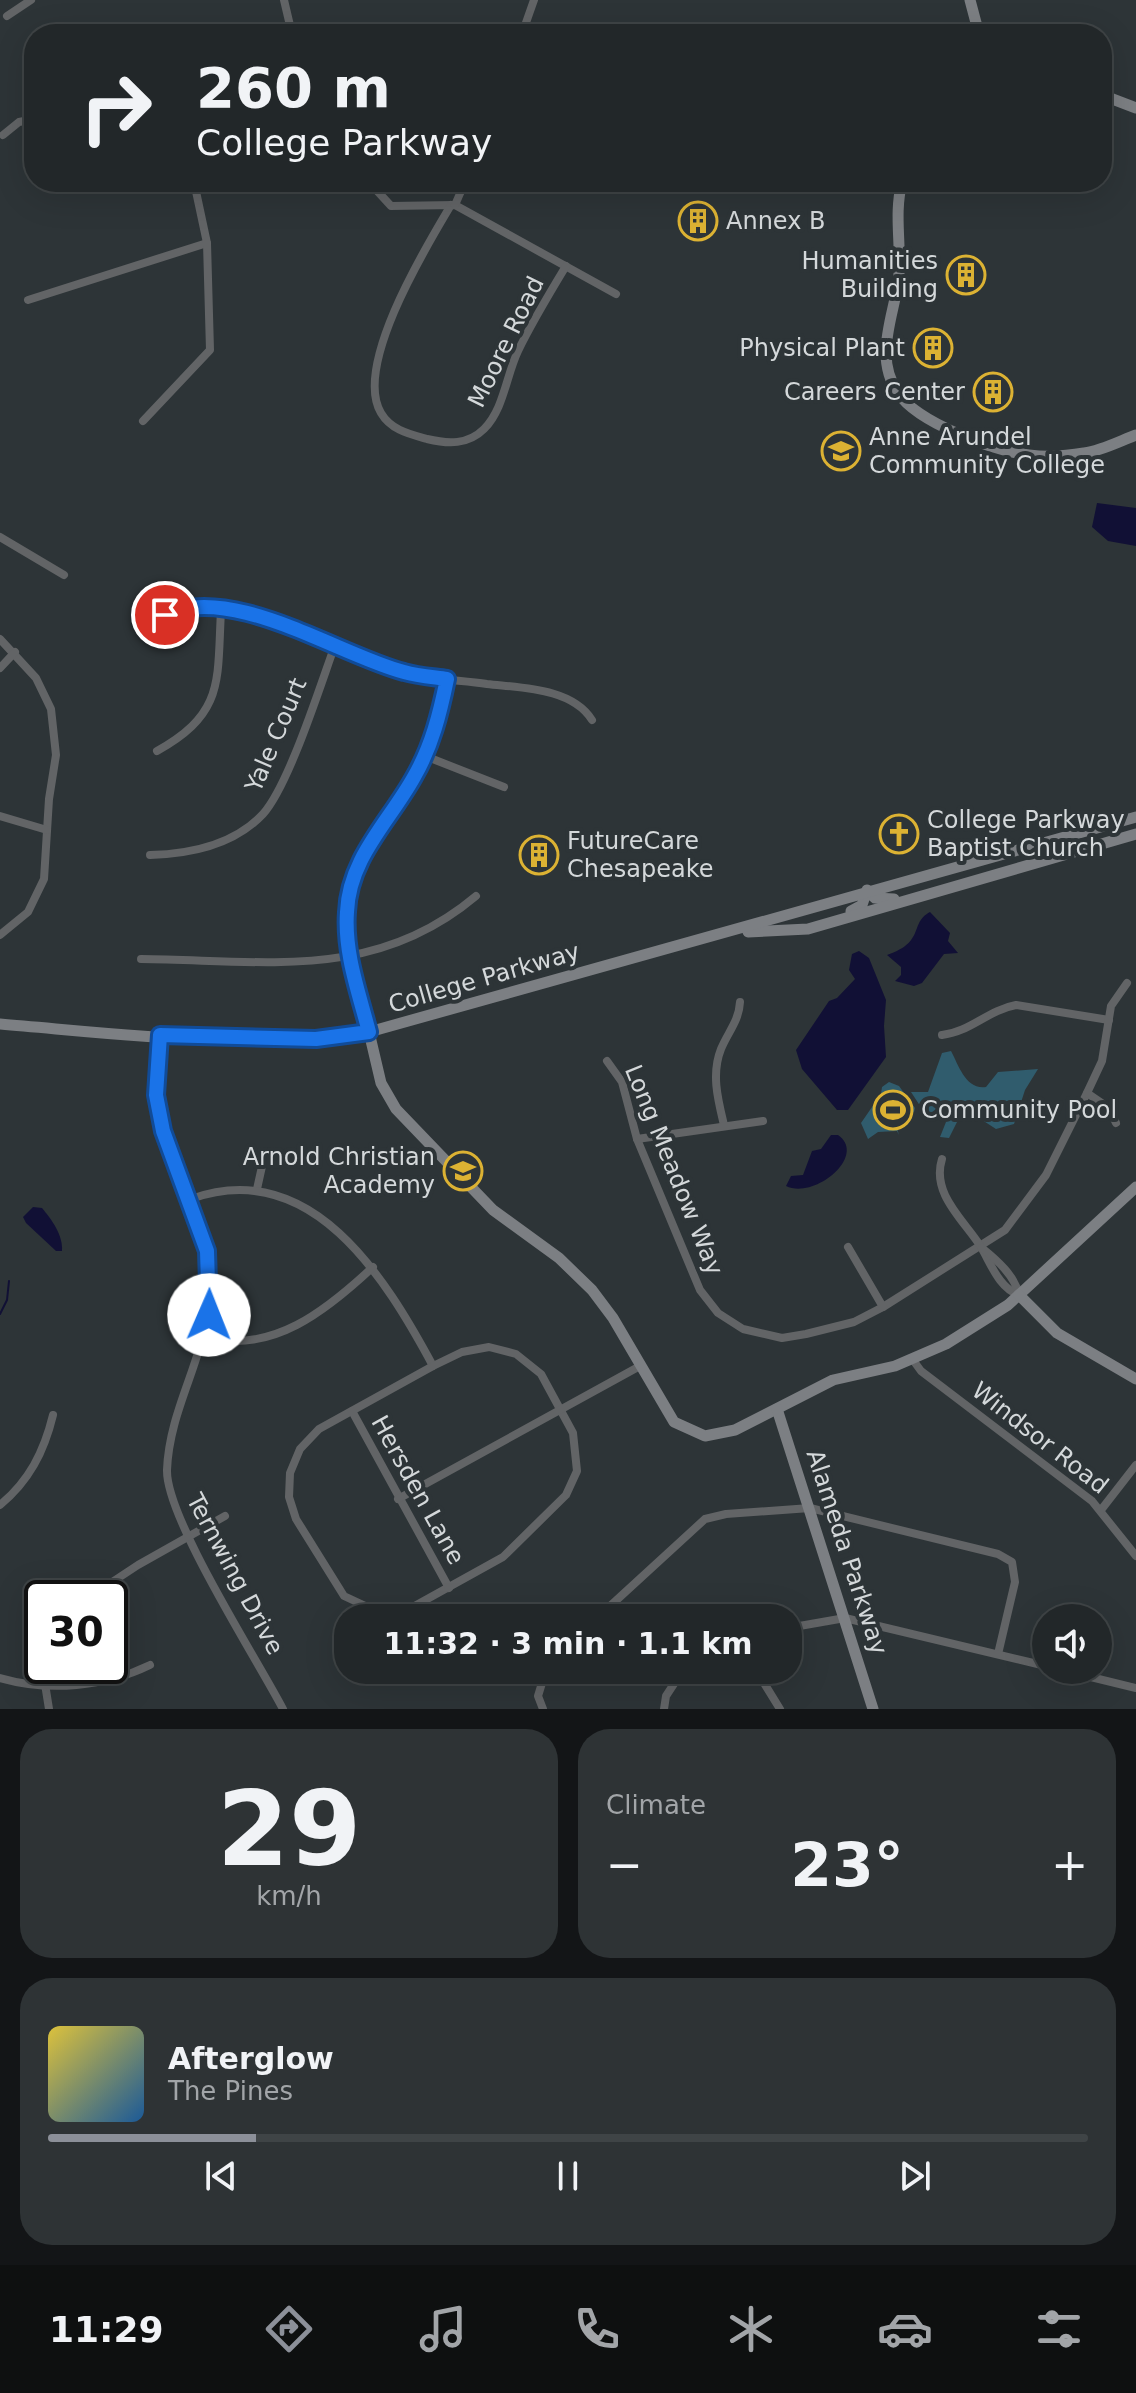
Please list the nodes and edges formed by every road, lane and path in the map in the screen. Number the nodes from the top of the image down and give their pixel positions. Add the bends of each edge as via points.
1 (31, 0) edge
2 (284, 0) edge
3 (534, 0) edge
4 (970, 0) edge
5 (7, 16) dead end
6 (290, 24) edge
7 (526, 24) edge
8 (976, 24) edge
9 (1112, 99) edge
10 (1136, 108) edge
11 (24, 121) edge
12 (3, 135) dead end
13 (196, 192) edge
14 (378, 192) edge
15 (460, 192) edge
16 (901, 192) edge
17 (453, 205) junction
18 (207, 243) junction
19 (566, 266) junction
20 (616, 294) dead end
21 (28, 300) dead end
22 (143, 421) dead end
23 (1136, 435) edge
24 (0, 537) edge
25 (64, 575) dead end
26 (221, 611) junction
27 (165, 615) dead end
28 (0, 639) edge
29 (335, 645) junction
30 (15, 652) junction
31 (0, 668) edge
32 (447, 679) junction
33 (592, 720) dead end
34 (157, 751) dead end
35 (425, 756) junction
36 (504, 787) dead end
37 (0, 816) edge
38 (1136, 817) edge
39 (47, 830) junction
40 (1136, 834) edge
41 (150, 855) dead end
42 (867, 890) junction
43 (922, 895) junction
44 (476, 896) dead end
45 (808, 929) junction
46 (736, 932) junction
47 (0, 935) edge
48 (350, 958) junction
49 (141, 959) dead end
50 (1127, 983) dead end
51 (740, 1002) dead end
52 (1109, 1020) junction
53 (0, 1024) edge
54 (369, 1032) junction
55 (160, 1035) junction
56 (942, 1035) dead end
57 (607, 1061) dead end
58 (1087, 1093) junction
59 (763, 1121) dead end
60 (1116, 1123) dead end
61 (724, 1125) junction
62 (637, 1139) junction
63 (265, 1153) dead end
64 (942, 1159) dead end
65 (1136, 1187) edge
66 (257, 1189) junction
67 (191, 1199) junction
68 (848, 1247) dead end
69 (981, 1248) junction
70 (373, 1267) junction
71 (1019, 1295) junction
72 (883, 1307) junction
73 (205, 1337) junction
74 (913, 1360) junction
75 (433, 1366) junction
76 (640, 1366) junction
77 (1136, 1379) edge
78 (777, 1409) junction
79 (560, 1410) junction
80 (352, 1411) junction
81 (53, 1415) dead end
82 (1136, 1465) edge
83 (398, 1499) junction
84 (0, 1505) edge
85 (810, 1508) junction
86 (1101, 1510) junction
87 (225, 1516) dead end
88 (188, 1537) junction
89 (1136, 1556) edge
90 (118, 1580) edge
91 (449, 1588) junction
92 (612, 1604) edge
93 (845, 1618) junction
94 (802, 1626) edge
95 (998, 1654) junction
96 (1032, 1662) edge
97 (150, 1665) dead end
98 (128, 1674) edge
99 (0, 1678) edge
100 (24, 1681) edge
101 (1112, 1682) edge
102 (45, 1684) edge
103 (542, 1684) edge
104 (674, 1684) edge
105 (765, 1684) edge
106 (1136, 1688) edge
107 (49, 1709) edge
108 (283, 1709) edge
109 (543, 1709) edge
110 (664, 1709) edge
111 (780, 1709) edge
112 (873, 1709) edge

1 - 5 street
2 - 6 street
3 - 7 street
4 - 8 street
9 - 10 street
11 - 12 street
13 - 18 street
14 - 17 street via 391,206
15 - 17 street, Moore Road
16 - 23 street via 899,274 886,335 886,358 897,393 932,422 1030,455 1086,453
17 - 19 street
17 - 19 street, Moore Road via 409,277 374,375 381,413 403,432 453,443 481,433 493,417 531,324
18 - 21 street
18 - 22 street via 210,350
19 - 20 street
24 - 25 street
26 - 27 street via 189,608
26 - 29 street via 255,615
26 - 34 street via 215,692 201,720
28 - 30 street
29 - 32 street via 403,672
29 - 41 street, Yale Court via 292,757 262,814 226,841 178,854
30 - 31 street
30 - 39 street via 51,709 56,755
32 - 33 street via 547,692 584,706
32 - 35 street
35 - 36 street
35 - 48 street via 354,876 347,909
37 - 39 street
38 - 42 street, College Parkway
39 - 47 street via 39,893 28,912
40 - 43 street, College Parkway
42 - 43 street via 884,900
42 - 45 street via 865,901 853,910
42 - 46 street, College Parkway
43 - 45 street, College Parkway
44 - 48 street via 414,938
45 - 46 street, College Parkway
46 - 54 street, College Parkway
48 - 49 street
48 - 54 street
50 - 52 street, Long Meadow Way via 1111,1006
51 - 61 street via 716,1074
52 - 56 street via 1016,1005
52 - 58 street, Long Meadow Way via 1102,1061
53 - 55 street, College Parkway
54 - 55 street, College Parkway via 316,1039
54 - 76 street via 381,1083 396,1109 493,1210 585,1283 613,1318
55 - 67 street, Ternwing Drive via 159,1110
57 - 62 street, Long Meadow Way via 622,1082
58 - 60 street via 1109,1108
58 - 69 street, Long Meadow Way via 1023,1209
59 - 61 street
61 - 62 street
62 - 72 street, Long Meadow Way via 700,1290 727,1320 782,1338 854,1322
63 - 66 street
64 - 69 street via 941,1186
65 - 71 street
66 - 67 street via 226,1189
66 - 70 street via 310,1212
67 - 73 street, Ternwing Drive via 207,1251
68 - 72 street
69 - 71 street via 996,1258
69 - 72 street, Long Meadow Way
70 - 73 street via 318,1313 267,1339 242,1343
70 - 75 street
71 - 74 street via 967,1332
71 - 77 street via 1057,1333
73 - 88 street, Ternwing Drive via 171,1440 167,1472
74 - 78 street via 833,1380
74 - 86 street, Windsor Road
75 - 79 street via 489,1347 516,1354 541,1374
75 - 80 street
76 - 78 street via 674,1422 694,1434 724,1434
76 - 79 street
78 - 85 street, Alameda Parkway
79 - 83 street
79 - 91 street via 577,1452 577,1471 566,1495 516,1547
80 - 83 street, Hersden Lane
80 - 91 street via 319,1429 300,1449 290,1473 289,1497 296,1519 344,1596 374,1610 402,1613
81 - 84 street via 32,1471
82 - 86 street
83 - 91 street, Hersden Lane
85 - 92 street via 705,1519
85 - 93 street, Alameda Parkway
85 - 95 street via 998,1554 1012,1562 1015,1582
86 - 89 street, Windsor Road
87 - 88 street
88 - 90 street
88 - 108 street, Ternwing Drive
93 - 94 street
93 - 95 street
93 - 112 street, Alameda Parkway
95 - 96 street
97 - 98 street
99 - 100 street
101 - 106 street
102 - 107 street
103 - 109 street via 538,1696
104 - 110 street
105 - 111 street

